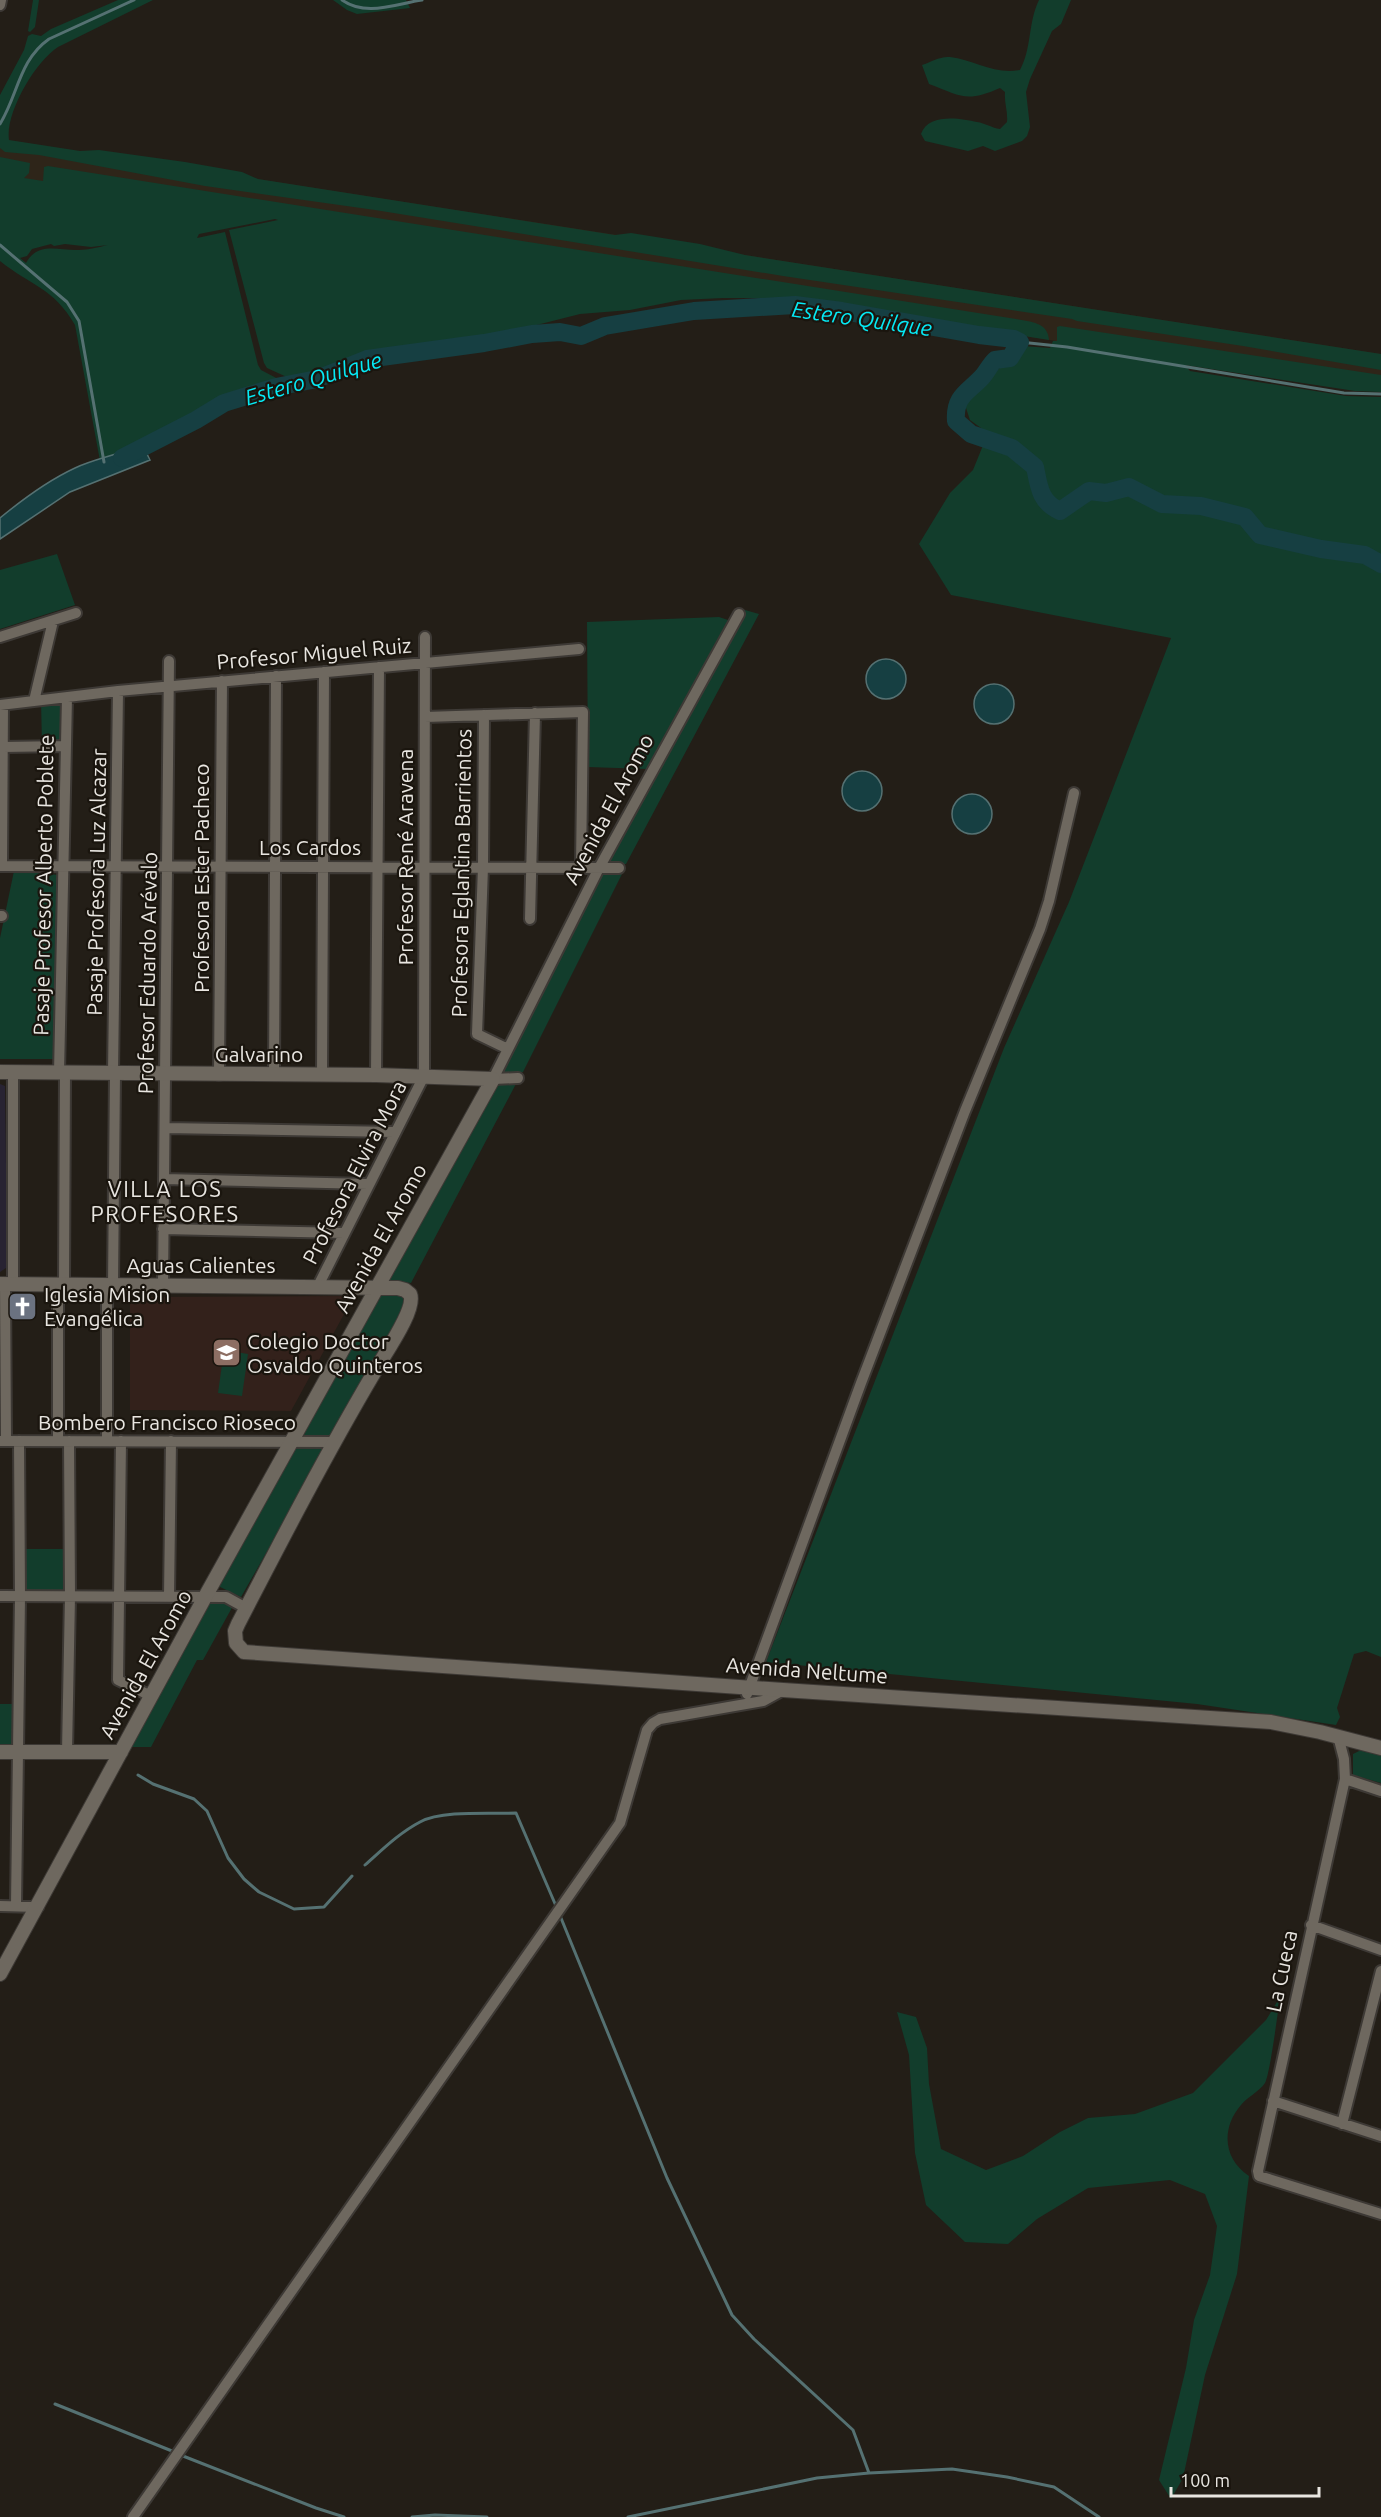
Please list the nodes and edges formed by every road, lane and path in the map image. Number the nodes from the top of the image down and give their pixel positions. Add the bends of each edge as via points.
1 (1, 0) edge
2 (0, 5) edge
3 (76, 613) dead end
4 (739, 614) dead end
5 (53, 621) junction
6 (0, 637) edge
7 (425, 637) dead end
8 (579, 650) dead end
9 (169, 661) dead end
10 (426, 663) junction
11 (379, 668) junction
12 (324, 672) junction
13 (276, 676) junction
14 (222, 681) junction
15 (170, 686) junction
16 (118, 691) junction
17 (67, 697) junction
18 (34, 701) junction
19 (2, 705) edge
20 (535, 713) junction
21 (484, 715) junction
22 (425, 717) junction
23 (66, 746) junction
24 (3, 747) junction
25 (1074, 793) dead end
26 (1, 866) edge
27 (64, 866) junction
28 (116, 866) junction
29 (168, 866) junction
30 (221, 866) junction
31 (275, 867) junction
32 (323, 867) junction
33 (377, 867) junction
34 (424, 867) junction
35 (483, 867) junction
36 (533, 867) junction
37 (581, 867) junction
38 (599, 868) junction
39 (619, 868) dead end
40 (530, 919) dead end
41 (508, 1049) junction
42 (7, 1072) edge
43 (62, 1073) junction
44 (114, 1074) junction
45 (165, 1074) junction
46 (219, 1074) junction
47 (274, 1074) junction
48 (322, 1075) junction
49 (376, 1075) junction
50 (424, 1076) junction
51 (518, 1078) dead end
52 (493, 1079) junction
53 (165, 1128) junction
54 (394, 1132) junction
55 (164, 1179) junction
56 (368, 1184) junction
57 (163, 1229) junction
58 (344, 1233) junction
59 (6, 1284) edge
60 (61, 1285) junction
61 (110, 1285) junction
62 (163, 1286) junction
63 (318, 1286) junction
64 (376, 1288) junction
65 (401, 1289) joint
66 (3, 1441) edge
67 (19, 1441) junction
68 (63, 1441) junction
69 (107, 1441) junction
70 (122, 1441) junction
71 (171, 1441) junction
72 (293, 1441) junction
73 (334, 1442) junction
74 (0, 1596) edge
75 (20, 1596) junction
76 (70, 1596) junction
77 (120, 1596) junction
78 (169, 1596) junction
79 (205, 1597) junction
80 (246, 1608) junction
81 (235, 1638) joint
82 (749, 1688) junction
83 (783, 1690) junction
84 (151, 1696) junction
85 (744, 1704) junction
86 (1338, 1736) junction
87 (1381, 1748) edge
88 (0, 1752) edge
89 (18, 1752) junction
90 (67, 1752) junction
91 (121, 1752) junction
92 (1345, 1779) junction
93 (1381, 1791) edge
94 (0, 1906) edge
95 (16, 1906) junction
96 (38, 1907) junction
97 (1311, 1925) junction
98 (1381, 1950) edge
99 (1381, 1971) edge
100 (0, 1974) edge
101 (1273, 2102) junction
102 (1342, 2124) junction
103 (1381, 2136) edge
104 (1381, 2214) edge
105 (133, 2517) edge

1 - 2 street
3 - 5 street
4 - 38 street, Avenida El Aromo
5 - 6 street
5 - 18 street
7 - 10 street, Profesor René Aravena
8 - 10 street, Profesor Miguel Ruiz
9 - 15 street, Profesor Eduardo Arévalo
10 - 11 street, Profesor Miguel Ruiz
10 - 22 street, Profesor René Aravena
11 - 12 street, Profesor Miguel Ruiz
11 - 33 street
12 - 13 street, Profesor Miguel Ruiz
12 - 32 street
13 - 14 street, Profesor Miguel Ruiz
13 - 31 street
14 - 15 street, Profesor Miguel Ruiz
14 - 30 street, Profesora Ester Pacheco
15 - 16 street, Profesor Miguel Ruiz
15 - 29 street, Profesor Eduardo Arévalo
16 - 17 street, Profesor Miguel Ruiz
16 - 28 street, Pasaje Profesora Luz Alcazar
17 - 18 street, Profesor Miguel Ruiz
17 - 23 street, Pasaje Profesor Alberto Poblete
18 - 19 street, Profesor Miguel Ruiz
19 - 24 street
20 - 21 street
20 - 36 street
20 - 37 street via 583,712
21 - 22 street
21 - 35 street, Profesora Eglantina Barrientos
22 - 34 street, Profesor René Aravena
23 - 24 street
23 - 27 street, Pasaje Profesor Alberto Poblete
24 - 26 street
25 - 82 street via 1040,929 978,1078 861,1383
26 - 27 street, Los Cardos
27 - 28 street, Los Cardos
27 - 43 street, Pasaje Profesor Alberto Poblete
28 - 29 street, Los Cardos
28 - 44 street, Pasaje Profesora Luz Alcazar
29 - 30 street, Los Cardos
29 - 45 street, Profesor Eduardo Arévalo
30 - 31 street, Los Cardos
30 - 46 street, Profesora Ester Pacheco
31 - 32 street, Los Cardos
31 - 47 street
32 - 33 street, Los Cardos
32 - 48 street
33 - 34 street, Los Cardos
33 - 49 street
34 - 35 street, Los Cardos
34 - 50 street, Profesor René Aravena
35 - 36 street, Los Cardos
35 - 41 street, Profesora Eglantina Barrientos via 477,1034
36 - 37 street, Los Cardos
36 - 40 street
37 - 38 street, Los Cardos
38 - 39 street, Los Cardos
38 - 41 street, Avenida El Aromo
41 - 52 street, Avenida El Aromo
42 - 43 street, Galvarino
42 - 59 street
43 - 44 street, Galvarino
43 - 60 street, Pasaje Profesor Alberto Poblete
44 - 45 street, Galvarino
44 - 61 street, Pasaje Profesora Luz Alcazar
45 - 46 street, Galvarino
45 - 53 street, Profesor Eduardo Arévalo
46 - 47 street, Galvarino
47 - 48 street, Galvarino
48 - 49 street, Galvarino
49 - 50 street, Galvarino
50 - 52 street, Galvarino
50 - 54 street, Profesora Elvira Mora
51 - 52 street, Galvarino
52 - 64 street, Avenida El Aromo
53 - 54 street
53 - 55 street, Profesor Eduardo Arévalo
54 - 56 street, Profesora Elvira Mora
55 - 56 street
55 - 57 street, Profesor Eduardo Arévalo
56 - 58 street, Profesora Elvira Mora
57 - 58 street
57 - 62 street, Profesor Eduardo Arévalo
58 - 63 street, Profesora Elvira Mora
59 - 60 street, Aguas Calientes
59 - 66 street
60 - 61 street, Aguas Calientes
60 - 68 street, Pasaje Profesor Alberto Poblete
61 - 62 street, Aguas Calientes
61 - 69 street, Pasaje Profesora Luz Alcazar
62 - 63 street, Aguas Calientes
63 - 64 street, Aguas Calientes
64 - 65 street, Aguas Calientes
64 - 72 street, Avenida El Aromo
65 - 73 street, Avenida El Aromo via 410,1294 411,1306
66 - 67 street, Bombero Francisco Rioseco
67 - 68 street, Bombero Francisco Rioseco
67 - 75 street
68 - 69 street, Bombero Francisco Rioseco
68 - 76 street, Pasaje Profesor Alberto Poblete
69 - 70 street, Bombero Francisco Rioseco
70 - 71 street, Bombero Francisco Rioseco
70 - 77 street
71 - 72 street, Bombero Francisco Rioseco
71 - 78 street
72 - 73 street, Bombero Francisco Rioseco
72 - 79 street, Avenida El Aromo
73 - 80 street, Avenida El Aromo
74 - 75 street
75 - 76 street
75 - 89 street
76 - 77 street
76 - 90 street, Pasaje Profesor Alberto Poblete
77 - 78 street
77 - 84 street via 118,1680
78 - 79 street
79 - 80 street via 226,1597
79 - 84 street, Avenida El Aromo
80 - 81 street, Avenida El Aromo
81 - 82 street, Avenida Neltume via 240,1648 251,1653
82 - 83 street, Avenida Neltume
82 - 85 street
83 - 85 street via 763,1701
83 - 86 street, Avenida Neltume via 1271,1722
84 - 91 street, Avenida El Aromo
85 - 105 street via 653,1722 647,1730 620,1823
86 - 87 street, Avenida Neltume
86 - 92 street, La Cueca
88 - 89 street
89 - 90 street
89 - 95 street
90 - 91 street
91 - 96 street, Avenida El Aromo
92 - 93 street
92 - 97 street, La Cueca
94 - 95 street
95 - 96 street
96 - 100 street, Avenida El Aromo
97 - 98 street
97 - 101 street, La Cueca
99 - 102 street
101 - 102 street
101 - 104 street, La Cueca via 1259,2176
102 - 103 street

